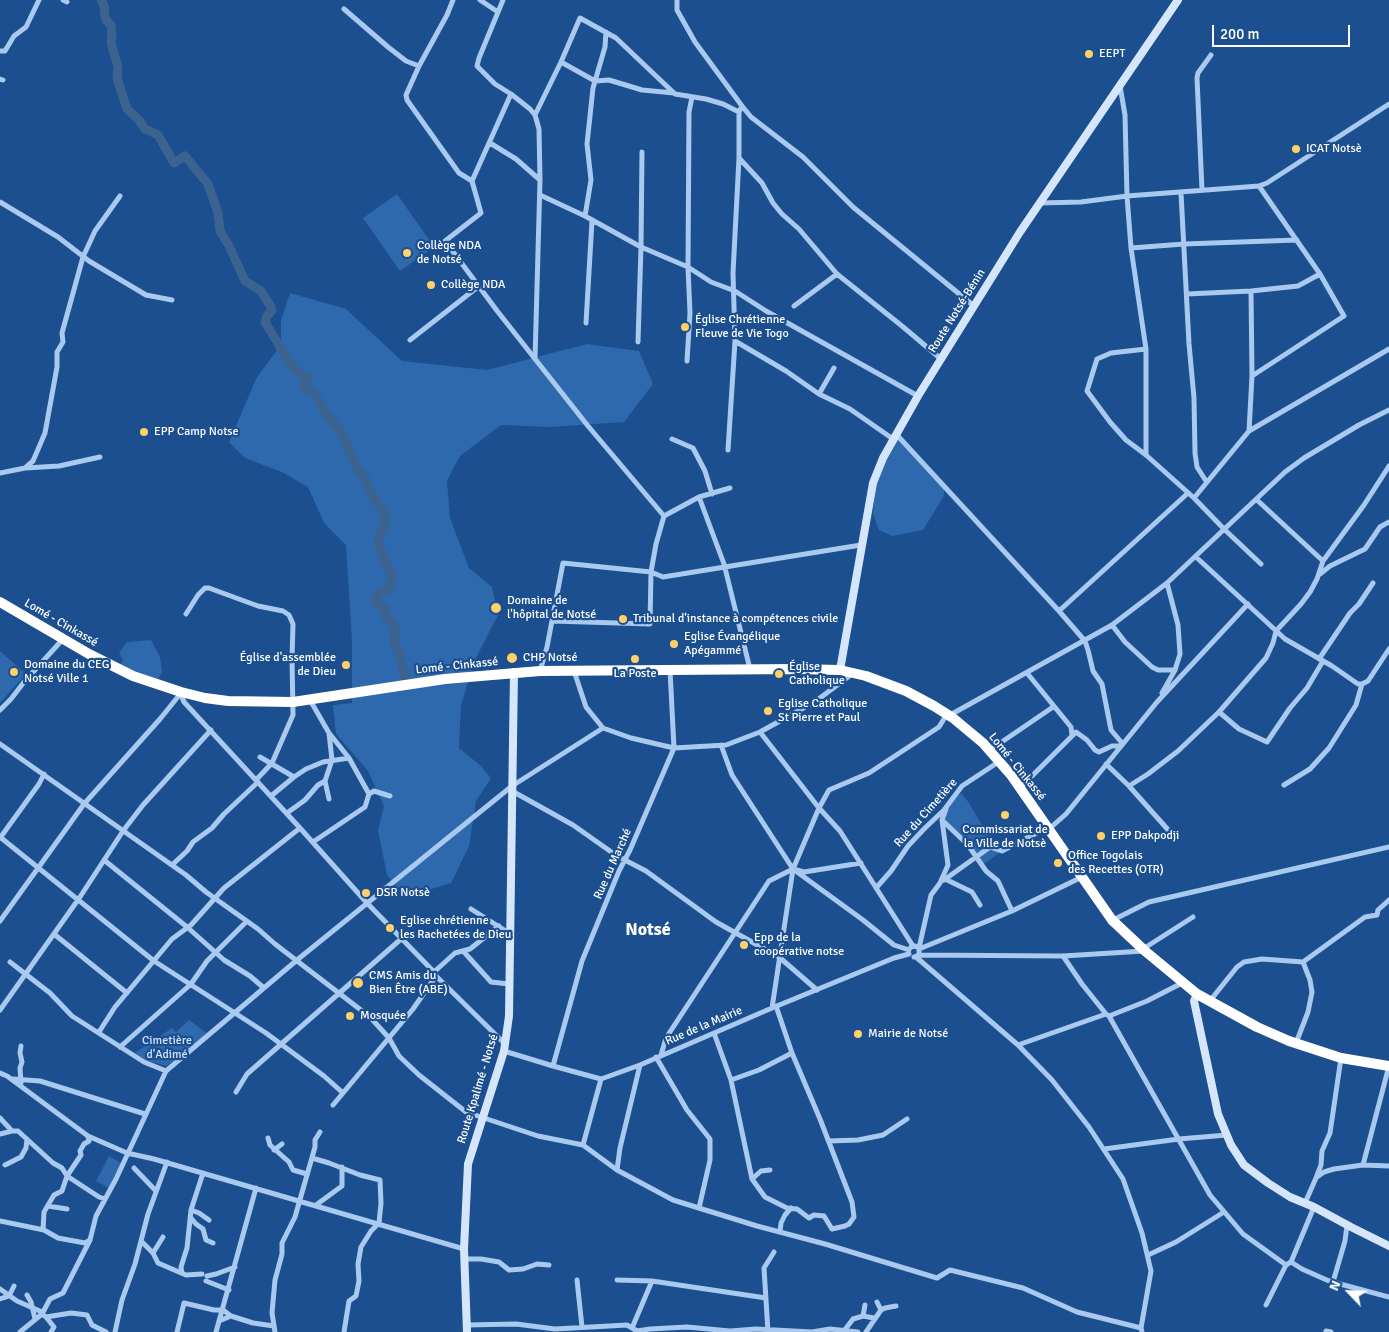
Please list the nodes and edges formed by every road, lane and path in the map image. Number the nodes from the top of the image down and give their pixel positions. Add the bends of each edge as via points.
1 (39, 0) edge
2 (453, 0) edge
3 (480, 0) edge
4 (503, 0) edge
5 (677, 0) edge
6 (1178, 0) edge
7 (344, 9) dead end
8 (498, 12) junction
9 (606, 32) junction
10 (0, 51) edge
11 (1211, 55) dead end
12 (561, 62) junction
13 (419, 66) junction
14 (595, 81) junction
15 (1120, 86) junction
16 (511, 94) junction
17 (675, 94) junction
18 (692, 97) junction
19 (1389, 104) edge
20 (742, 106) junction
21 (739, 112) junction
22 (535, 115) junction
23 (490, 143) junction
24 (642, 152) dead end
25 (739, 158) junction
26 (540, 180) junction
27 (472, 181) junction
28 (1259, 186) junction
29 (1202, 190) junction
30 (1181, 193) junction
31 (540, 195) junction
32 (120, 196) dead end
33 (1127, 196) junction
34 (0, 202) edge
35 (1039, 203) junction
36 (585, 216) junction
37 (592, 221) junction
38 (1297, 240) junction
39 (1184, 244) junction
40 (641, 247) junction
41 (1131, 248) junction
42 (82, 257) junction
43 (688, 267) junction
44 (837, 274) junction
45 (1320, 274) junction
46 (479, 286) junction
47 (735, 291) junction
48 (1251, 291) junction
49 (1187, 294) junction
50 (172, 300) dead end
51 (794, 306) dead end
52 (974, 306) junction
53 (586, 323) dead end
54 (410, 340) dead end
55 (638, 342) dead end
56 (735, 342) junction
57 (1146, 349) junction
58 (1389, 349) edge
59 (535, 359) junction
60 (941, 359) junction
61 (687, 362) dead end
62 (834, 368) dead end
63 (1252, 376) junction
64 (820, 394) junction
65 (918, 396) junction
66 (1389, 410) edge
67 (1249, 431) junction
68 (894, 436) junction
69 (672, 439) dead end
70 (728, 450) dead end
71 (1146, 455) junction
72 (100, 458) dead end
73 (1389, 466) edge
74 (26, 468) junction
75 (0, 473) edge
76 (1206, 481) junction
77 (730, 488) dead end
78 (1188, 493) junction
79 (712, 494) junction
80 (699, 498) junction
81 (1194, 498) junction
82 (1257, 500) junction
83 (664, 516) junction
84 (1389, 522) edge
85 (1224, 530) junction
86 (861, 545) junction
87 (1196, 557) junction
88 (1323, 561) junction
89 (1261, 564) dead end
90 (725, 568) junction
91 (651, 572) junction
92 (1317, 579) junction
93 (1167, 583) junction
94 (1373, 583) dead end
95 (0, 602) edge
96 (1248, 604) junction
97 (1059, 611) junction
98 (186, 614) dead end
99 (552, 621) junction
100 (1112, 625) junction
101 (1276, 631) junction
102 (63, 638) junction
103 (1085, 641) junction
104 (1389, 649) edge
105 (1321, 660) junction
106 (670, 669) junction
107 (750, 669) junction
108 (574, 670) junction
109 (840, 670) junction
110 (1174, 670) junction
111 (540, 671) junction
112 (514, 672) junction
113 (854, 673) junction
114 (1027, 673) junction
115 (1362, 684) junction
116 (181, 693) junction
117 (310, 700) junction
118 (293, 702) junction
119 (1157, 702) junction
120 (1053, 707) junction
121 (0, 710) edge
122 (1220, 712) junction
123 (948, 714) junction
124 (602, 728) junction
125 (211, 730) junction
126 (760, 732) junction
127 (329, 733) junction
128 (1072, 735) junction
129 (0, 744) edge
130 (721, 745) junction
131 (1121, 745) junction
132 (674, 748) junction
133 (990, 750) junction
134 (260, 757) dead end
135 (350, 758) junction
136 (332, 760) junction
137 (1000, 761) junction
138 (272, 763) junction
139 (1106, 764) junction
140 (44, 774) junction
141 (294, 776) junction
142 (325, 780) junction
143 (257, 781) junction
144 (1284, 785) dead end
145 (1129, 786) junction
146 (512, 788) junction
147 (1020, 788) junction
148 (369, 794) junction
149 (271, 796) junction
150 (390, 796) dead end
151 (329, 799) dead end
152 (84, 804) junction
153 (947, 806) junction
154 (818, 808) junction
155 (287, 813) junction
156 (942, 820) junction
157 (300, 828) junction
158 (1049, 828) junction
159 (123, 831) junction
160 (1170, 832) dead end
161 (0, 838) edge
162 (313, 842) junction
163 (1389, 847) edge
164 (976, 857) junction
165 (104, 860) junction
166 (625, 860) junction
167 (861, 863) junction
168 (172, 865) junction
169 (39, 867) junction
170 (793, 869) junction
171 (1082, 877) junction
172 (945, 879) junction
173 (940, 883) junction
174 (876, 888) junction
175 (215, 898) junction
176 (78, 900) junction
177 (1389, 900) edge
178 (367, 903) junction
179 (980, 905) dead end
180 (471, 909) dead end
181 (1012, 911) junction
182 (1193, 916) dead end
183 (1112, 920) junction
184 (0, 921) edge
185 (247, 921) junction
186 (187, 926) junction
187 (499, 926) junction
188 (735, 931) junction
189 (510, 933) junction
190 (54, 934) junction
191 (401, 938) junction
192 (910, 950) junction
193 (1144, 950) junction
194 (464, 952) junction
195 (918, 952) junction
196 (216, 953) junction
197 (1063, 956) junction
198 (779, 957) junction
199 (297, 960) junction
200 (154, 961) junction
201 (10, 962) dead end
202 (1303, 962) junction
203 (25, 973) junction
204 (435, 974) junction
205 (1182, 983) junction
206 (190, 984) junction
207 (509, 984) junction
208 (264, 988) junction
209 (817, 990) junction
210 (126, 993) junction
211 (338, 993) junction
212 (1197, 994) junction
213 (1209, 1002) junction
214 (774, 1007) junction
215 (0, 1010) edge
216 (235, 1013) junction
217 (1107, 1015) junction
218 (99, 1032) junction
219 (714, 1032) junction
220 (389, 1038) junction
221 (1296, 1044) junction
222 (280, 1045) junction
223 (1018, 1045) junction
224 (21, 1046) dead end
225 (120, 1047) junction
226 (504, 1047) junction
227 (792, 1053) junction
228 (658, 1056) junction
229 (1341, 1058) junction
230 (640, 1064) junction
231 (553, 1066) junction
232 (1389, 1066) edge
233 (166, 1071) junction
234 (0, 1073) edge
235 (601, 1079) junction
236 (731, 1080) junction
237 (21, 1083) junction
238 (236, 1092) dead end
239 (343, 1093) junction
240 (333, 1104) dead end
241 (145, 1114) junction
242 (0, 1118) edge
243 (482, 1118) junction
244 (907, 1119) dead end
245 (12, 1131) junction
246 (320, 1132) dead end
247 (0, 1134) edge
248 (88, 1136) junction
249 (1227, 1136) junction
250 (268, 1138) dead end
251 (27, 1139) junction
252 (1179, 1139) junction
253 (829, 1141) junction
254 (282, 1144) dead end
255 (583, 1144) junction
256 (1104, 1149) junction
257 (274, 1150) junction
258 (127, 1153) junction
259 (312, 1158) junction
260 (167, 1162) junction
261 (75, 1164) junction
262 (5, 1165) dead end
263 (1363, 1165) junction
264 (1389, 1166) edge
265 (342, 1167) junction
266 (62, 1168) junction
267 (134, 1168) dead end
268 (617, 1170) junction
269 (770, 1170) dead end
270 (203, 1173) junction
271 (307, 1174) junction
272 (67, 1176) junction
273 (1316, 1178) junction
274 (752, 1179) junction
275 (256, 1188) junction
276 (156, 1191) junction
277 (105, 1199) junction
278 (300, 1200) junction
279 (1305, 1203) junction
280 (316, 1205) junction
281 (48, 1206) junction
282 (1314, 1207) junction
283 (699, 1208) junction
284 (791, 1208) junction
285 (67, 1209) dead end
286 (191, 1210) junction
287 (1224, 1212) junction
288 (191, 1218) junction
289 (208, 1220) dead end
290 (0, 1221) edge
291 (379, 1224) junction
292 (1347, 1225) junction
293 (43, 1230) junction
294 (780, 1232) junction
295 (163, 1237) dead end
296 (90, 1240) junction
297 (141, 1241) junction
298 (213, 1243) dead end
299 (1389, 1246) edge
300 (464, 1248) junction
301 (774, 1252) dead end
302 (153, 1253) junction
303 (1148, 1255) junction
304 (464, 1258) junction
305 (1289, 1264) junction
306 (549, 1265) dead end
307 (235, 1268) junction
308 (182, 1273) junction
309 (205, 1277) junction
310 (577, 1280) dead end
311 (618, 1280) dead end
312 (652, 1281) junction
313 (1333, 1282) junction
314 (0, 1289) edge
315 (229, 1290) junction
316 (12, 1293) junction
317 (28, 1295) dead end
318 (1389, 1297) edge
319 (766, 1298) junction
320 (0, 1299) edge
321 (877, 1302) dead end
322 (865, 1305) dead end
323 (896, 1306) dead end
324 (1266, 1306) dead end
325 (33, 1308) junction
326 (223, 1310) junction
327 (881, 1310) junction
328 (43, 1314) junction
329 (231, 1316) junction
330 (863, 1316) junction
331 (874, 1318) junction
332 (35, 1319) junction
333 (219, 1321) junction
334 (275, 1329) edge
335 (466, 1329) edge
336 (586, 1329) edge
337 (547, 1330) edge
338 (636, 1330) edge
339 (1141, 1330) edge
340 (24, 1331) edge
341 (741, 1331) edge
342 (768, 1331) edge
343 (844, 1331) edge
344 (51, 1332) edge
345 (106, 1332) edge
346 (115, 1332) edge
347 (177, 1332) edge
348 (216, 1332) edge
349 (344, 1332) edge
350 (813, 1332) edge
351 (858, 1332) edge
352 (866, 1332) edge

1 - 10 street via 26,27 14,36 5,51
2 - 13 street
3 - 8 street
4 - 8 street
5 - 20 street via 677,10 695,42
6 - 15 main road, Route Notsé-Bénin
7 - 13 street via 406,61
8 - 16 street via 477,66
9 - 12 street via 580,18
9 - 14 street
9 - 17 street
11 - 29 street via 1197,78
12 - 14 street
12 - 22 street
13 - 27 street via 406,100 459,172
14 - 17 street via 609,80 642,90
14 - 36 street via 587,144 590,180
15 - 33 street
15 - 35 main road, Route Notsé-Bénin
16 - 22 street
16 - 23 street
17 - 18 street
18 - 21 street via 723,104
18 - 43 street via 689,112
19 - 28 street
20 - 21 street
20 - 52 street via 751,117 803,157 853,207
21 - 25 street
22 - 26 street via 539,129
23 - 26 street via 516,159
23 - 27 street
24 - 40 street
25 - 44 street via 762,183 782,214
25 - 47 street via 733,273
26 - 31 street
27 - 46 street via 481,213 445,241
28 - 29 street
28 - 38 street
29 - 30 street
30 - 33 street
30 - 39 street
31 - 36 street
31 - 59 street
32 - 42 street via 95,231
33 - 35 street
33 - 41 street
34 - 42 street via 58,237
35 - 52 main road, Route Notsé-Bénin
36 - 37 street
37 - 40 street
37 - 53 street
38 - 39 street
38 - 45 street
39 - 41 street
39 - 49 street
40 - 43 street
40 - 55 street
41 - 57 street
42 - 50 street via 146,295
42 - 74 street via 62,333 63,342 57,352 45,433 33,461
43 - 47 street via 711,282
43 - 61 street
44 - 51 street
44 - 60 street
45 - 48 street via 1298,286
45 - 63 street via 1344,316
46 - 54 street
46 - 59 street
47 - 56 street
47 - 65 street
48 - 49 street
48 - 63 street
49 - 76 street via 1195,453 1197,467
52 - 60 main road, Route Notsé-Bénin
56 - 64 street
56 - 70 street
57 - 71 street
57 - 71 street via 1097,358 1087,392 1126,440
58 - 67 street
59 - 83 street
60 - 65 main road, Route Notsé-Bénin
62 - 64 street
63 - 67 street
64 - 68 street
65 - 68 main road, Route Notsé-Bénin
66 - 82 street via 1304,458
67 - 76 street
68 - 86 main road, Route Notsé-Bénin via 873,483
68 - 97 street
69 - 79 street via 693,448 705,470
71 - 78 street
72 - 74 street
73 - 88 street
74 - 75 street
76 - 81 street
77 - 79 street
78 - 81 street
78 - 97 street
79 - 80 street
80 - 83 street
80 - 90 street
81 - 85 street
82 - 85 street
82 - 88 street
83 - 91 street
84 - 92 street via 1380,527 1365,549 1322,571
85 - 87 street
85 - 89 street
86 - 90 street
86 - 109 main road, Route Notsé-Bénin
87 - 93 street
87 - 96 street
88 - 92 street
90 - 91 street via 664,577
90 - 107 street
91 - 99 street via 563,563
91 - 99 street via 650,624
92 - 101 street via 1301,604
93 - 100 street
93 - 110 street via 1178,624 1180,654
94 - 105 street
95 - 102 highway, Lomé - Cinkassé
96 - 101 street
96 - 119 street
97 - 103 street
98 - 118 street via 198,595 205,588 210,588 289,615 293,624
99 - 111 street
100 - 103 street
100 - 110 street via 1152,667
101 - 105 street
101 - 122 street via 1266,658
102 - 116 highway, Lomé - Cinkassé via 133,676
102 - 121 street
103 - 114 street
103 - 131 street via 1093,671 1102,684 1111,730
104 - 115 street
105 - 115 street
105 - 122 street via 1307,688 1267,742 1239,729
106 - 107 highway, Lomé - Cinkassé
106 - 108 highway, Lomé - Cinkassé
106 - 132 street, Rue du Marché
107 - 109 highway, Lomé - Cinkassé
108 - 111 highway, Lomé - Cinkassé
108 - 124 street via 586,707
109 - 113 highway, Lomé - Cinkassé
110 - 119 street
111 - 112 highway, Lomé - Cinkassé
112 - 117 highway, Lomé - Cinkassé
112 - 146 main road, Route Kpalimé - Notsé
113 - 123 highway, Lomé - Cinkassé via 906,691
113 - 126 street via 816,700
114 - 120 street
114 - 123 street
115 - 144 street via 1356,705 1329,748 1310,769
116 - 118 highway, Lomé - Cinkassé via 228,701
116 - 125 street via 184,702
116 - 152 street
117 - 118 highway, Lomé - Cinkassé
117 - 127 street
118 - 138 street via 293,716
119 - 131 street
120 - 128 street via 1071,727
120 - 133 street
122 - 145 street via 1178,751
123 - 133 highway, Lomé - Cinkassé
123 - 154 street via 939,727 869,772 828,790
124 - 132 street
124 - 146 street
125 - 143 street
125 - 159 street
126 - 130 street
126 - 154 street
127 - 135 street
127 - 136 street
128 - 131 street via 1080,734 1099,752
128 - 147 street
129 - 140 street
130 - 132 street
130 - 170 street via 732,775
131 - 139 street
132 - 166 street, Rue du Marché
133 - 137 highway, Lomé - Cinkassé
134 - 138 street
135 - 136 street
135 - 148 street
136 - 141 street
136 - 142 street
137 - 147 highway, Lomé - Cinkassé
137 - 153 street, Rue du Cimetière via 962,786
138 - 141 street
138 - 143 street
139 - 145 street
139 - 158 street via 1066,814
140 - 152 street
140 - 161 street
141 - 149 street
142 - 151 street
142 - 155 street
143 - 149 street
143 - 168 street
145 - 160 street
146 - 166 street
146 - 178 street
146 - 189 main road, Route Kpalimé - Notsé
147 - 158 highway, Lomé - Cinkassé
148 - 150 street via 374,791
148 - 162 street via 365,807
149 - 155 street
152 - 159 street
152 - 169 street
153 - 156 street
153 - 174 street, Rue du Cimetière via 908,846
154 - 167 street via 840,831
154 - 170 street
155 - 157 street
156 - 164 street
156 - 173 street via 948,865
157 - 162 street
157 - 175 street
158 - 164 street via 1002,851 990,847
158 - 171 highway, Lomé - Cinkassé
159 - 165 street
159 - 168 street
161 - 169 street
162 - 178 street
163 - 183 street via 1149,902
164 - 172 street
164 - 181 street via 986,872 998,881
165 - 176 street
165 - 186 street
166 - 188 street via 646,871 716,922
166 - 231 street, Rue du Marché via 582,961
167 - 170 street via 804,872
167 - 174 street
168 - 175 street
169 - 176 street
169 - 184 street
170 - 188 street via 769,881
170 - 192 street via 894,944
170 - 198 street
171 - 181 street
171 - 183 highway, Lomé - Cinkassé
172 - 173 street
172 - 179 street via 972,892
173 - 195 street via 931,895
174 - 192 street
175 - 185 street
175 - 186 street
176 - 190 street
176 - 200 street
177 - 202 street via 1377,914 1365,916
178 - 191 street
178 - 199 street
180 - 187 street
181 - 195 street
182 - 193 street
183 - 193 highway, Lomé - Cinkassé
185 - 196 street
185 - 199 street
186 - 196 street
186 - 200 street
187 - 189 street
187 - 194 street
188 - 198 street
188 - 228 street via 666,1038
189 - 207 main road, Route Kpalimé - Notsé
190 - 203 street
190 - 210 street
191 - 204 street
191 - 211 street
192 - 195 street
192 - 195 street via 912,957
192 - 209 street, Rue de la Mairie
193 - 197 street
193 - 205 highway, Lomé - Cinkassé
194 - 204 street via 455,953
194 - 207 street via 491,982
195 - 197 street
195 - 223 street
196 - 206 street
196 - 208 street
197 - 217 street
198 - 209 street
198 - 214 street
199 - 208 street
199 - 211 street
200 - 206 street
200 - 210 street
201 - 203 street
202 - 213 street via 1262,958 1244,962 1230,973
202 - 221 street via 1312,992
203 - 215 street
203 - 218 street via 72,1016
204 - 220 street via 413,1009
204 - 226 street
205 - 212 highway, Lomé - Cinkassé
205 - 217 street via 1147,1001
206 - 216 street
206 - 225 street
207 - 226 main road, Route Kpalimé - Notsé
208 - 216 street
209 - 214 street, Rue de la Mairie
210 - 218 street
211 - 220 street via 370,1017
211 - 222 street
212 - 213 highway, Lomé - Cinkassé
212 - 249 main road via 1194,1001 1218,1114
213 - 221 highway, Lomé - Cinkassé
214 - 219 street, Rue de la Mairie
214 - 227 street
216 - 222 street
216 - 233 street
217 - 223 street
217 - 252 street
218 - 225 street
219 - 228 street, Rue de la Mairie
219 - 236 street
220 - 239 street
220 - 243 street via 399,1056 419,1075 466,1112
221 - 229 highway, Lomé - Cinkassé
222 - 238 street via 247,1074
222 - 239 street
223 - 256 street via 1052,1080
224 - 237 street
225 - 233 street
226 - 231 street
226 - 243 main road, Route Kpalimé - Notsé
227 - 236 street
227 - 253 street
228 - 230 street, Rue de la Mairie
228 - 283 street via 686,1110 710,1139 710,1160
229 - 232 highway, Lomé - Cinkassé
229 - 273 street via 1330,1133
230 - 235 street, Rue de la Mairie
230 - 268 street
231 - 235 street
232 - 263 street
233 - 241 street
234 - 237 street
235 - 255 street
236 - 274 street
237 - 241 street via 40,1081
237 - 248 street
239 - 240 street
241 - 258 street
242 - 245 street
243 - 255 street via 538,1136
243 - 300 main road, Route Kpalimé - Notsé via 468,1164
244 - 253 street via 883,1135
245 - 247 street
245 - 251 street via 18,1131
246 - 259 street via 314,1140
248 - 258 street
248 - 261 street
249 - 252 street
249 - 279 main road via 1244,1165 1290,1197
250 - 257 street
251 - 262 street via 21,1157
251 - 266 street
252 - 256 street
252 - 287 street via 1210,1195
253 - 284 street via 852,1202 854,1217 849,1224 832,1229 824,1216 809,1218
254 - 257 street
255 - 268 street
256 - 303 street via 1123,1179
257 - 271 street via 289,1162 293,1170
258 - 260 street
258 - 277 street
259 - 265 street
259 - 271 street
260 - 270 street
260 - 276 street
261 - 266 street
261 - 272 street
263 - 264 street
263 - 273 street via 1329,1170
265 - 280 street via 342,1186
265 - 291 street via 380,1180
266 - 272 street
267 - 276 street
268 - 283 street via 673,1200
269 - 274 street via 762,1171
270 - 275 street
270 - 286 street
271 - 278 street
272 - 277 street
272 - 281 street via 62,1191 54,1195
273 - 279 street
274 - 284 street via 765,1197
275 - 278 street
275 - 307 street
276 - 297 street
277 - 296 street via 96,1216
278 - 280 street
278 - 334 street via 282,1243 272,1313
279 - 282 main road
280 - 291 street
281 - 285 street
281 - 293 street via 44,1212
282 - 292 main road
282 - 305 street
283 - 294 street
284 - 294 street via 781,1223
286 - 288 street
286 - 289 street
287 - 303 street
287 - 305 street via 1243,1234
288 - 298 street via 203,1229 206,1240
288 - 308 street
290 - 293 street
291 - 300 street
291 - 349 street via 361,1247 356,1296 349,1301
292 - 299 main road
292 - 313 street
293 - 296 street via 58,1238 78,1242
294 - 339 street via 937,1278 950,1270 1023,1288 1077,1312
295 - 302 street
296 - 328 street via 63,1293 50,1299
297 - 302 street
297 - 346 street
300 - 304 main road, Route Kpalimé - Notsé
301 - 319 street via 764,1268
302 - 308 street via 158,1263
303 - 339 street via 1151,1277
304 - 306 street via 499,1262 509,1270
304 - 335 main road, Route Kpalimé - Notsé
305 - 313 street
305 - 324 street
307 - 309 street
307 - 315 street
308 - 309 street
309 - 315 street
310 - 336 street
311 - 312 street
312 - 319 street
312 - 338 street
313 - 318 street
314 - 316 street
315 - 326 street
316 - 320 street
316 - 325 street
317 - 325 street
319 - 342 street
321 - 327 street
322 - 330 street
323 - 327 street
325 - 328 street
325 - 332 street
326 - 329 street
326 - 333 street
326 - 347 street via 184,1303
327 - 331 street
328 - 332 street
328 - 344 street via 54,1327
328 - 345 street via 87,1316 92,1325
329 - 333 street
329 - 334 street
330 - 331 street
330 - 343 street via 853,1319
331 - 352 street
332 - 340 street
333 - 348 street
335 - 337 street via 516,1324
336 - 337 street
336 - 338 street via 627,1325
338 - 341 street via 687,1327
341 - 342 street
342 - 350 street
343 - 350 street
343 - 351 street

